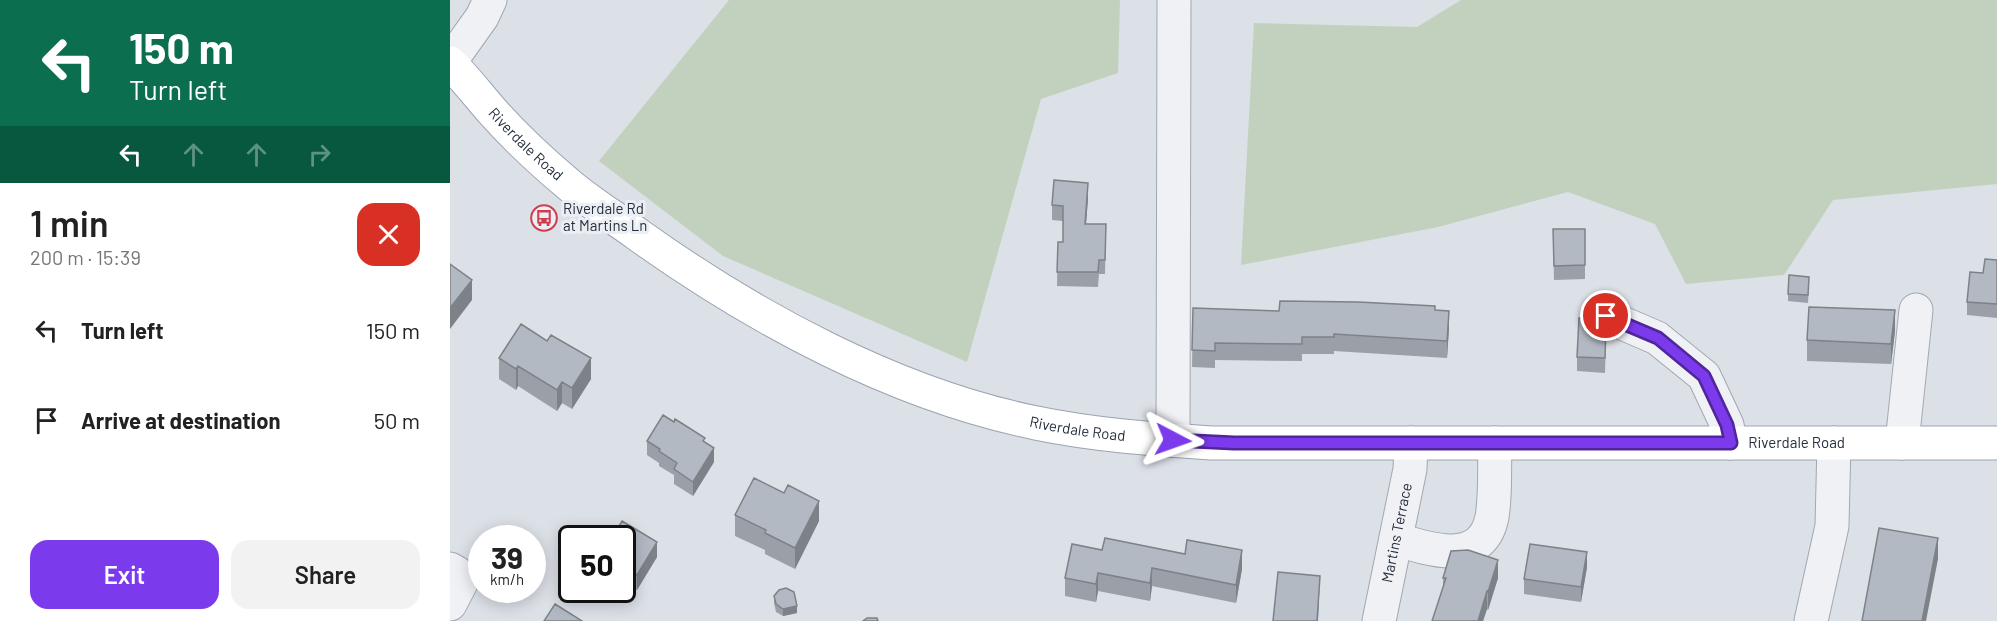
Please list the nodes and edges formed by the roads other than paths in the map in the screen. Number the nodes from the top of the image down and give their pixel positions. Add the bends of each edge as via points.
1 (490, 0) edge
2 (1174, 0) edge
3 (450, 63) edge
4 (1916, 310) dead end
5 (1606, 316) dead end
6 (1173, 440) junction
7 (1411, 443) junction
8 (1495, 443) junction
9 (1731, 443) junction
10 (1834, 443) junction
11 (1902, 443) junction
12 (1997, 443) edge
13 (1395, 539) junction
14 (450, 569) edge
15 (450, 604) edge
16 (1379, 621) edge
17 (1811, 621) edge

1 - 3 street
2 - 6 street
3 - 6 main road, Riverdale Road via 531,151 569,185 721,292 805,338 916,387 979,408 1076,430
4 - 11 street
5 - 9 street via 1658,338 1704,376 1727,425
6 - 7 main road, Riverdale Road
7 - 8 main road, Riverdale Road
7 - 13 street, Martins Terrace via 1410,469
8 - 9 main road, Riverdale Road
8 - 13 street via 1492,518 1478,544 1452,551 1422,548
9 - 10 main road, Riverdale Road
10 - 11 main road, Riverdale Road
10 - 17 street via 1832,526
11 - 12 main road, Riverdale Road
13 - 16 street, Martins Terrace
14 - 15 street via 462,581

